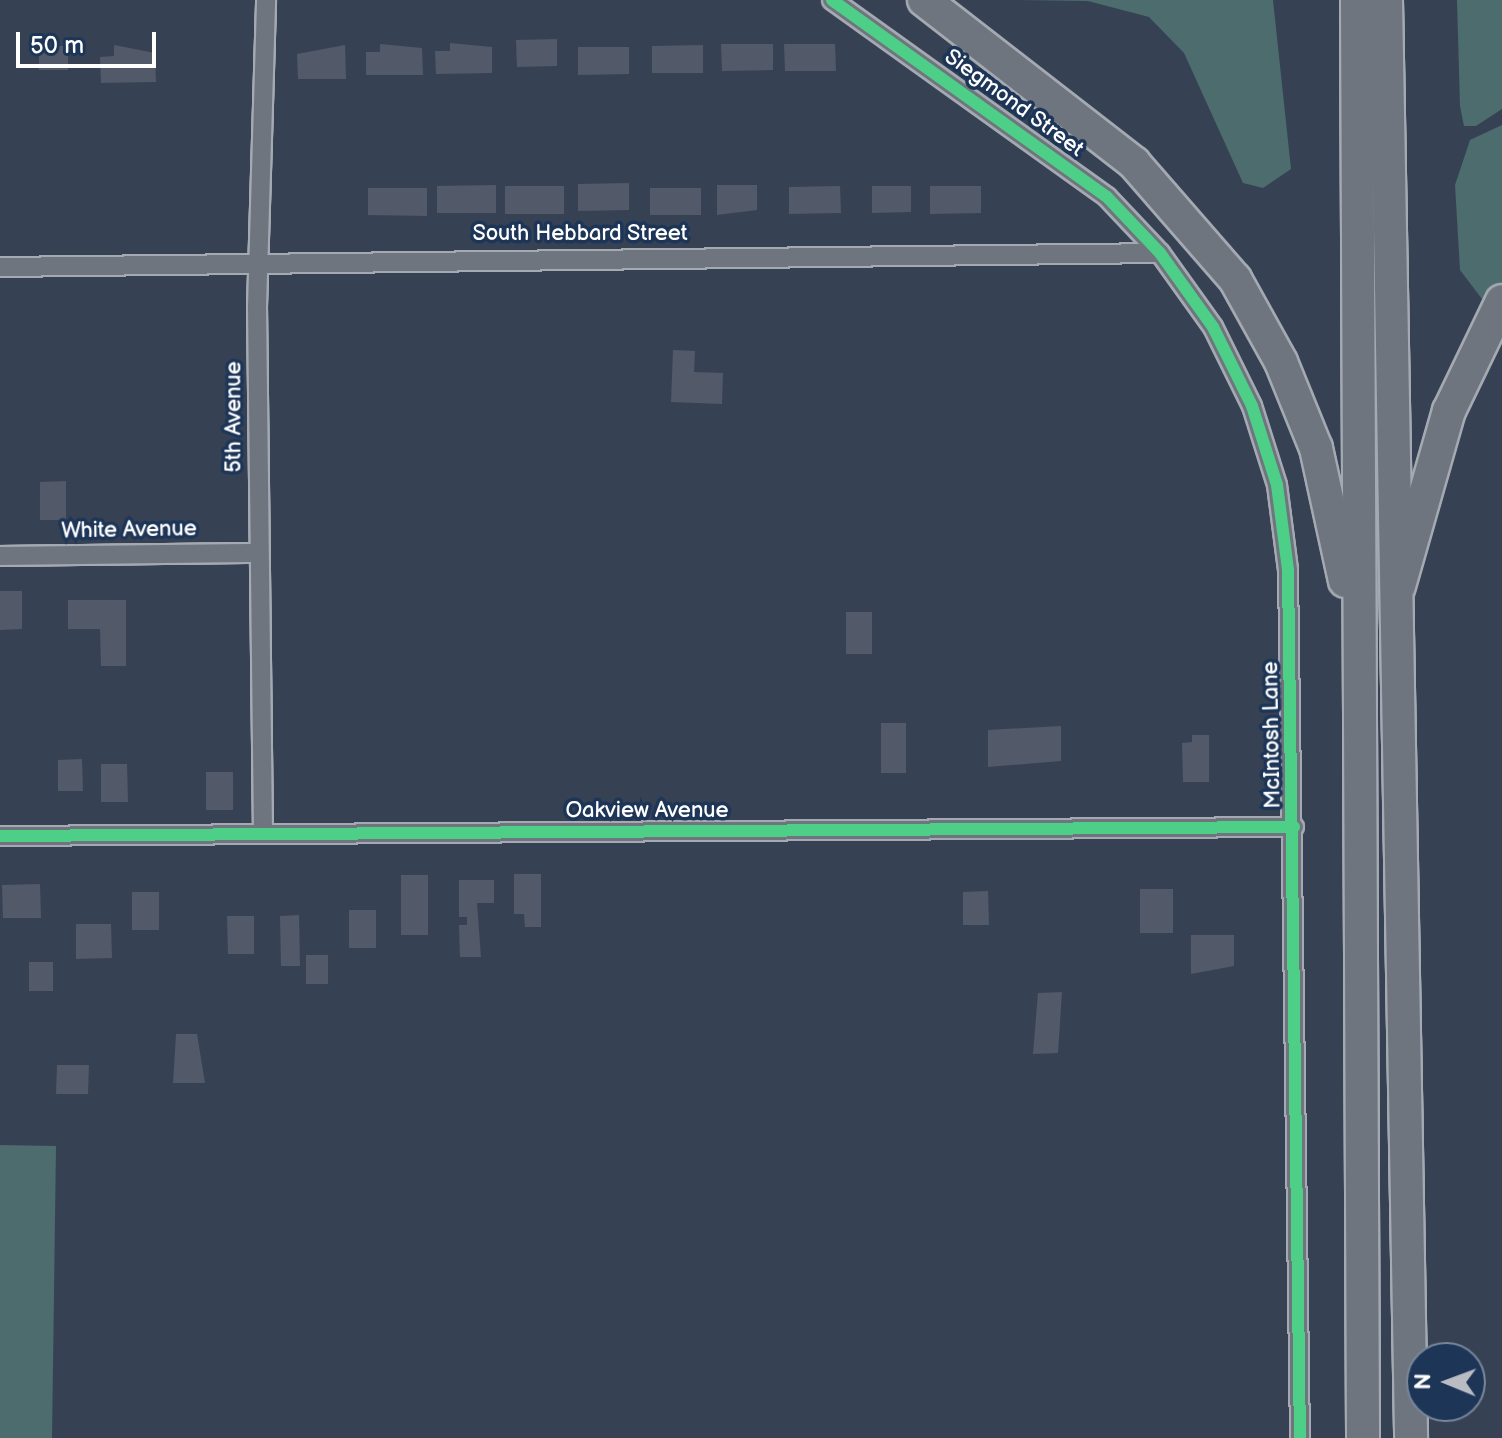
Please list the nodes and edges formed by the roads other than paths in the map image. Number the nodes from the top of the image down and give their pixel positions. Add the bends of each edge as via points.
1 (266, 0) edge
2 (832, 0) edge
3 (924, 0) edge
4 (1357, 0) edge
5 (1386, 0) edge
6 (1160, 253) junction
7 (259, 260) junction
8 (0, 267) edge
9 (1502, 301) edge
10 (259, 553) junction
11 (0, 556) edge
12 (1393, 603) junction
13 (1361, 698) junction
14 (1294, 827) junction
15 (263, 834) junction
16 (0, 836) edge
17 (1300, 1438) edge
18 (1363, 1438) edge
19 (1411, 1438) edge

1 - 7 street, 5th Avenue
2 - 6 street, Siegmond Street via 1051,153
3 - 13 highway via 1134,163 1235,279 1281,362 1328,485
4 - 13 highway
5 - 12 highway
6 - 7 street, South Hebbard Street
6 - 14 street, McIntosh Lane via 1226,353 1277,485 1288,570
7 - 8 street, South Hebbard Street
7 - 10 street, 5th Avenue
9 - 12 highway via 1449,411
10 - 11 street, White Avenue
10 - 15 street, 5th Avenue
12 - 19 highway
13 - 18 highway
14 - 15 street, Oakview Avenue
14 - 17 street, McIntosh Lane
15 - 16 street, Oakview Avenue

